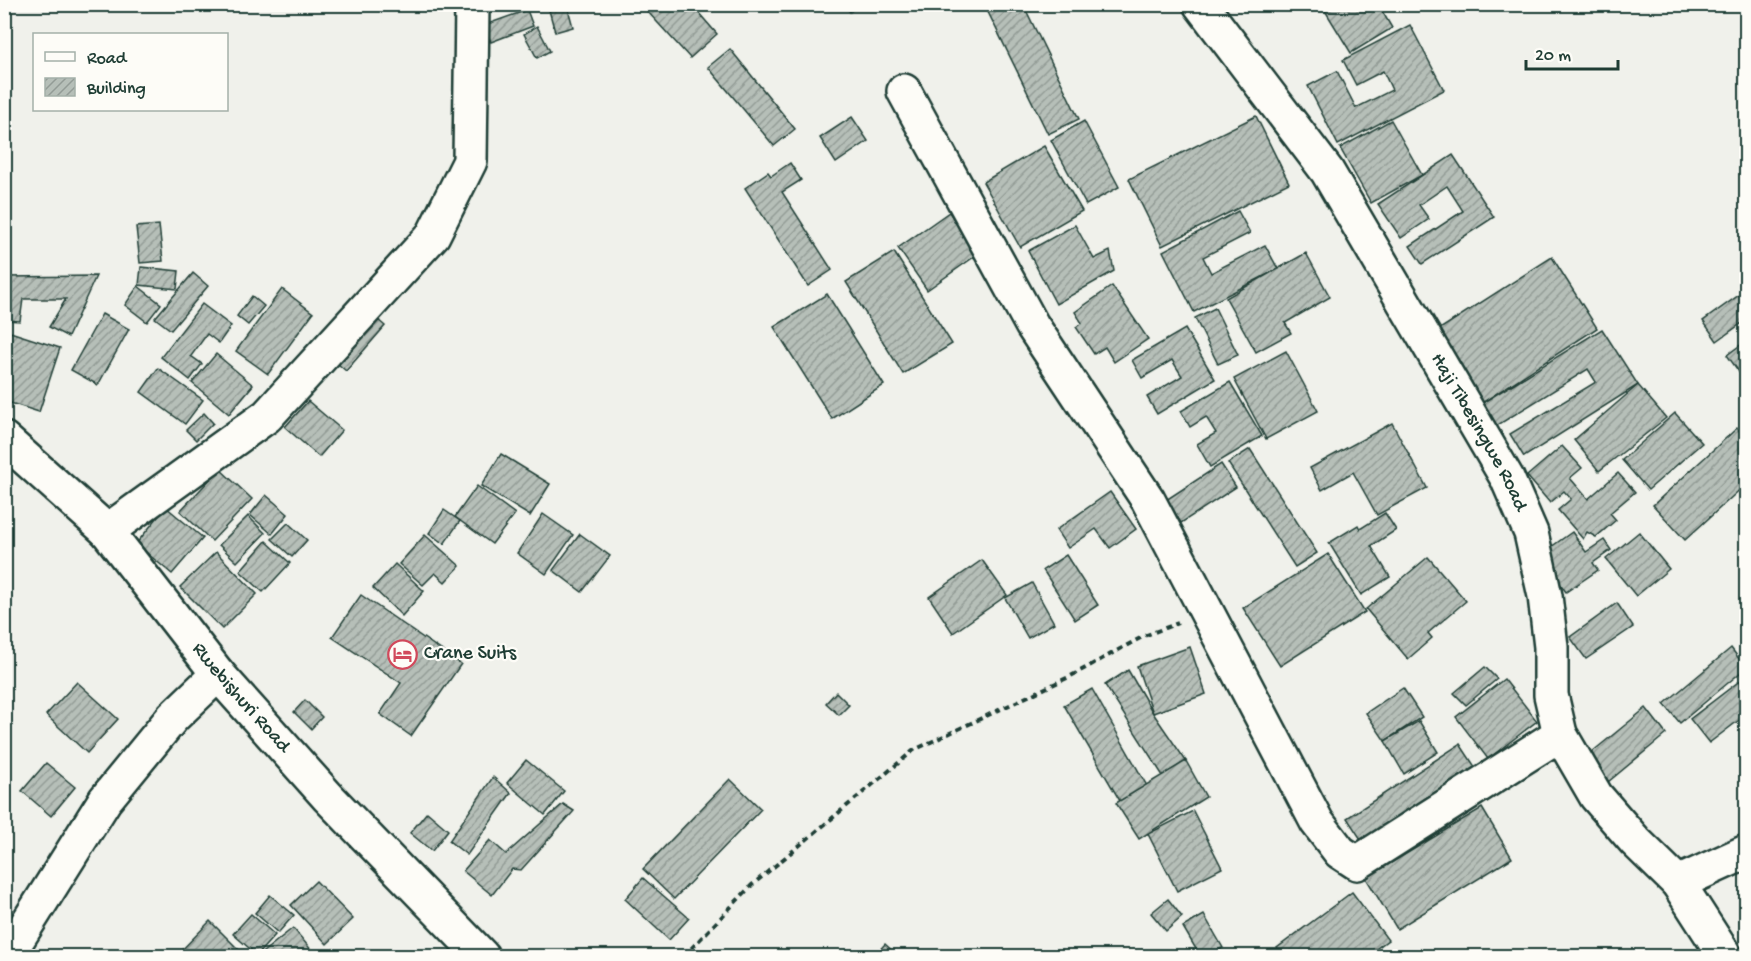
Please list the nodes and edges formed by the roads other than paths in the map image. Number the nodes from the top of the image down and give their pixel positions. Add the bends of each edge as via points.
1 (472, 4) edge
2 (1200, 4) edge
3 (904, 91) dead end
4 (4, 439) edge
5 (107, 531) junction
6 (218, 674) junction
7 (1560, 734) junction
8 (1746, 852) edge
9 (1678, 883) junction
10 (7, 957) edge
11 (482, 957) edge
12 (1725, 957) edge

1 - 5 street via 470,161 434,235 267,416
2 - 7 street, Haji Tibesingwe Road via 1327,171 1507,478 1531,533 1545,596 1551,695
3 - 7 street via 1032,325 1148,500 1317,822 1340,852 1357,863
4 - 5 street, Rwebishuri Road
5 - 6 street, Rwebishuri Road
6 - 10 street via 173,717 105,800
6 - 11 street, Rwebishuri Road via 328,797
7 - 9 street, Haji Tibesingwe Road via 1596,796
8 - 9 street
9 - 12 street, Haji Tibesingwe Road

